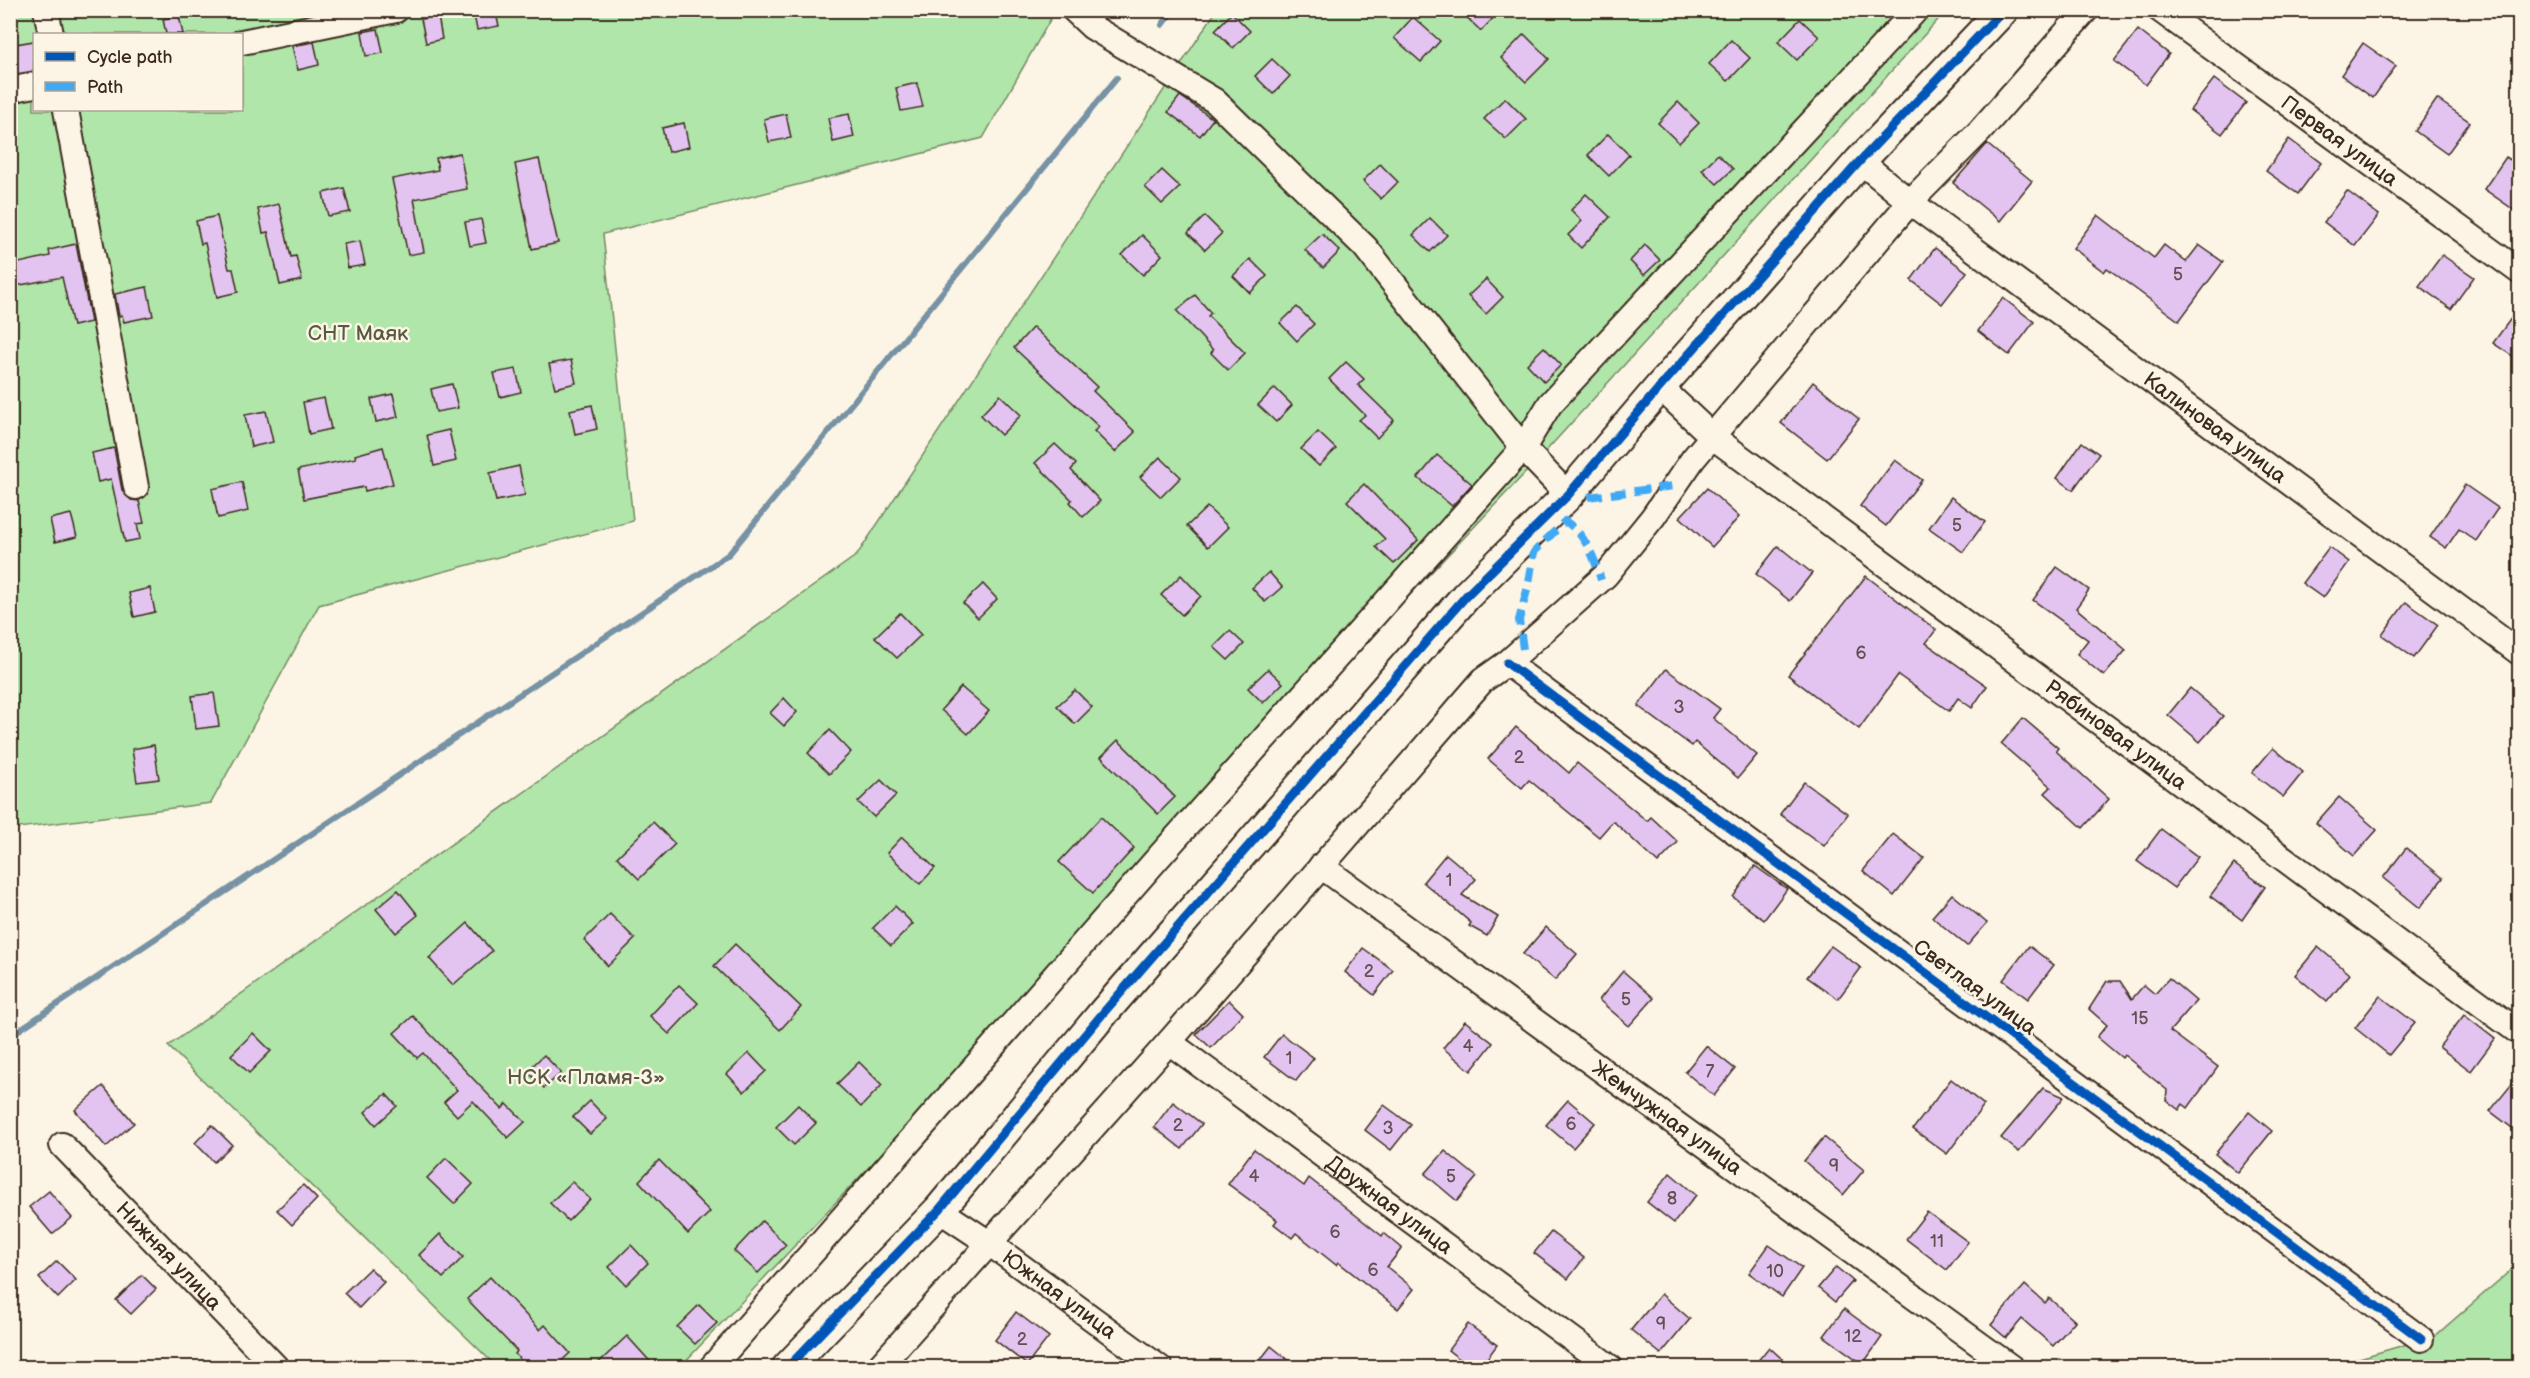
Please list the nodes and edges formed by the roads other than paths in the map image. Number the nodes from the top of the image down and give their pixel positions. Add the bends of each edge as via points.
1 (46, 10) edge
2 (396, 10) edge
3 (1074, 10) edge
4 (1916, 10) edge
5 (2003, 10) edge
6 (2086, 10) edge
7 (2160, 10) edge
8 (51, 33) edge
9 (243, 42) edge
10 (33, 85) edge
11 (10, 90) edge
12 (66, 111) edge
13 (1860, 161) junction
14 (1910, 202) junction
15 (2520, 272) edge
16 (1660, 387) junction
17 (1713, 437) junction
18 (1523, 448) junction
19 (136, 487) dead end
20 (1568, 495) junction
21 (2520, 653) edge
22 (1507, 663) junction
23 (1322, 866) junction
24 (2520, 1033) edge
25 (1169, 1042) junction
26 (62, 1146) dead end
27 (939, 1210) junction
28 (989, 1243) junction
29 (2421, 1339) dead end
30 (277, 1368) edge
31 (711, 1368) edge
32 (787, 1368) edge
33 (878, 1368) edge
34 (1160, 1368) edge
35 (1611, 1368) edge
36 (2012, 1368) edge

1 - 8 street
2 - 9 street
3 - 18 street via 1092,27 1215,101 1349,230
4 - 18 street via 1550,404
5 - 13 street
6 - 14 street
7 - 15 street, Первая улица
10 - 11 street
12 - 19 street
13 - 14 street, Калиновая улица
13 - 16 street
14 - 17 street
14 - 21 street, Калиновая улица
16 - 17 street, Рябиновая улица
16 - 20 street
17 - 22 street via 1606,575
17 - 24 street, Рябиновая улица
18 - 20 street
18 - 31 street via 1180,832
20 - 27 street via 1466,596 1104,1012
22 - 23 street via 1484,680
22 - 29 street, Светлая улица
23 - 25 street
23 - 36 street, Жемчужная улица
25 - 28 street
25 - 35 street, Дружная улица
26 - 30 street, Нижняя улица
27 - 28 street, Южная улица
27 - 32 street
28 - 33 street
28 - 34 street, Южная улица

